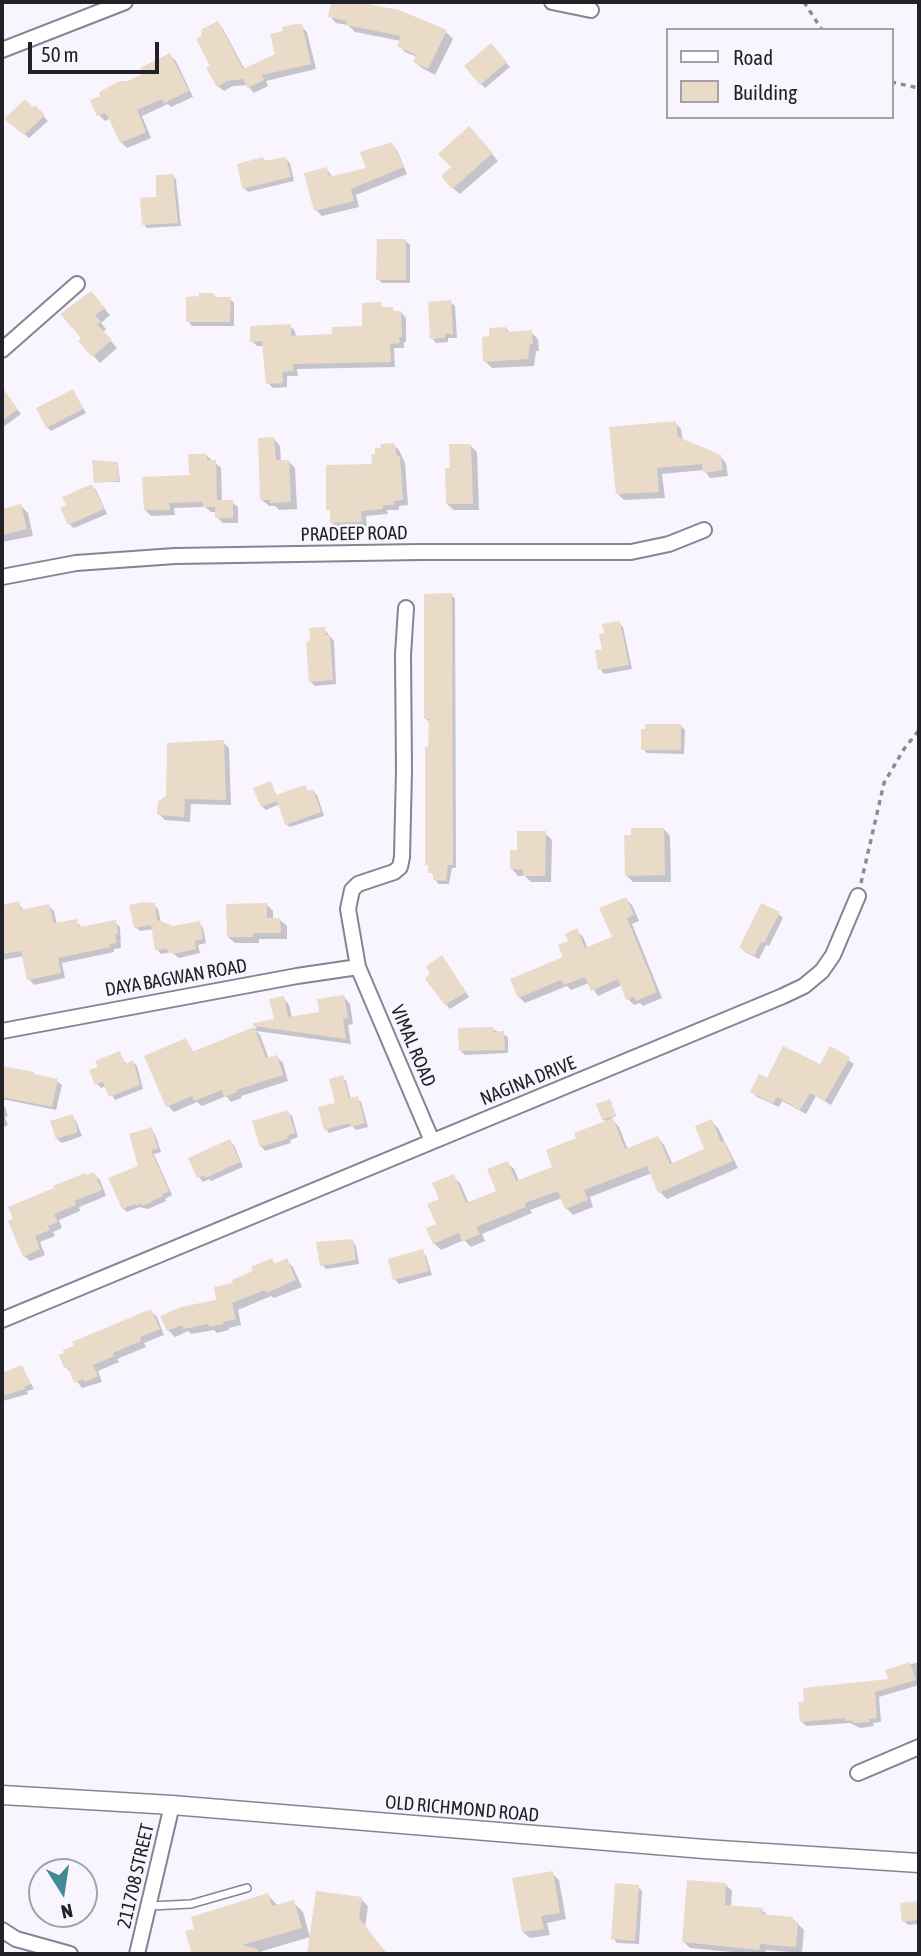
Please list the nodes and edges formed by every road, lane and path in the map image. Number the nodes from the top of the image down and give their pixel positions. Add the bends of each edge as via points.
1 (125, 2) edge
2 (552, 2) edge
3 (804, 2) edge
4 (591, 10) dead end
5 (821, 28) edge
6 (2, 50) edge
7 (893, 82) edge
8 (919, 88) edge
9 (77, 284) dead end
10 (2, 350) edge
11 (704, 530) dead end
12 (2, 577) edge
13 (406, 608) dead end
14 (919, 730) edge
15 (858, 896) joint
16 (358, 967) junction
17 (2, 1031) edge
18 (432, 1141) junction
19 (2, 1320) edge
20 (919, 1747) edge
21 (858, 1773) dead end
22 (2, 1795) edge
23 (172, 1805) junction
24 (919, 1863) edge
25 (247, 1888) dead end
26 (150, 1906) junction
27 (2, 1930) edge
28 (39, 1950) edge
29 (70, 1954) edge
30 (137, 1954) edge

1 - 6 street
2 - 4 street
3 - 5 path
7 - 8 path
9 - 10 street
11 - 12 street, PRADEEP ROAD via 631,552 175,556 76,563
13 - 16 street, VIMAL ROAD via 402,857 394,872 364,880 352,890 348,909
14 - 15 path via 884,783
15 - 18 street, NAGINA DRIVE via 833,955 804,986
16 - 17 street, DAYA BAGWAN ROAD
16 - 18 street, VIMAL ROAD
18 - 19 street, NAGINA DRIVE
20 - 21 street
22 - 23 street, OLD RICHMOND ROAD
23 - 24 street, OLD RICHMOND ROAD
23 - 26 street, 211708 STREET
25 - 26 lane via 191,1904
26 - 30 street, 211708 STREET
27 - 28 street
28 - 29 street

